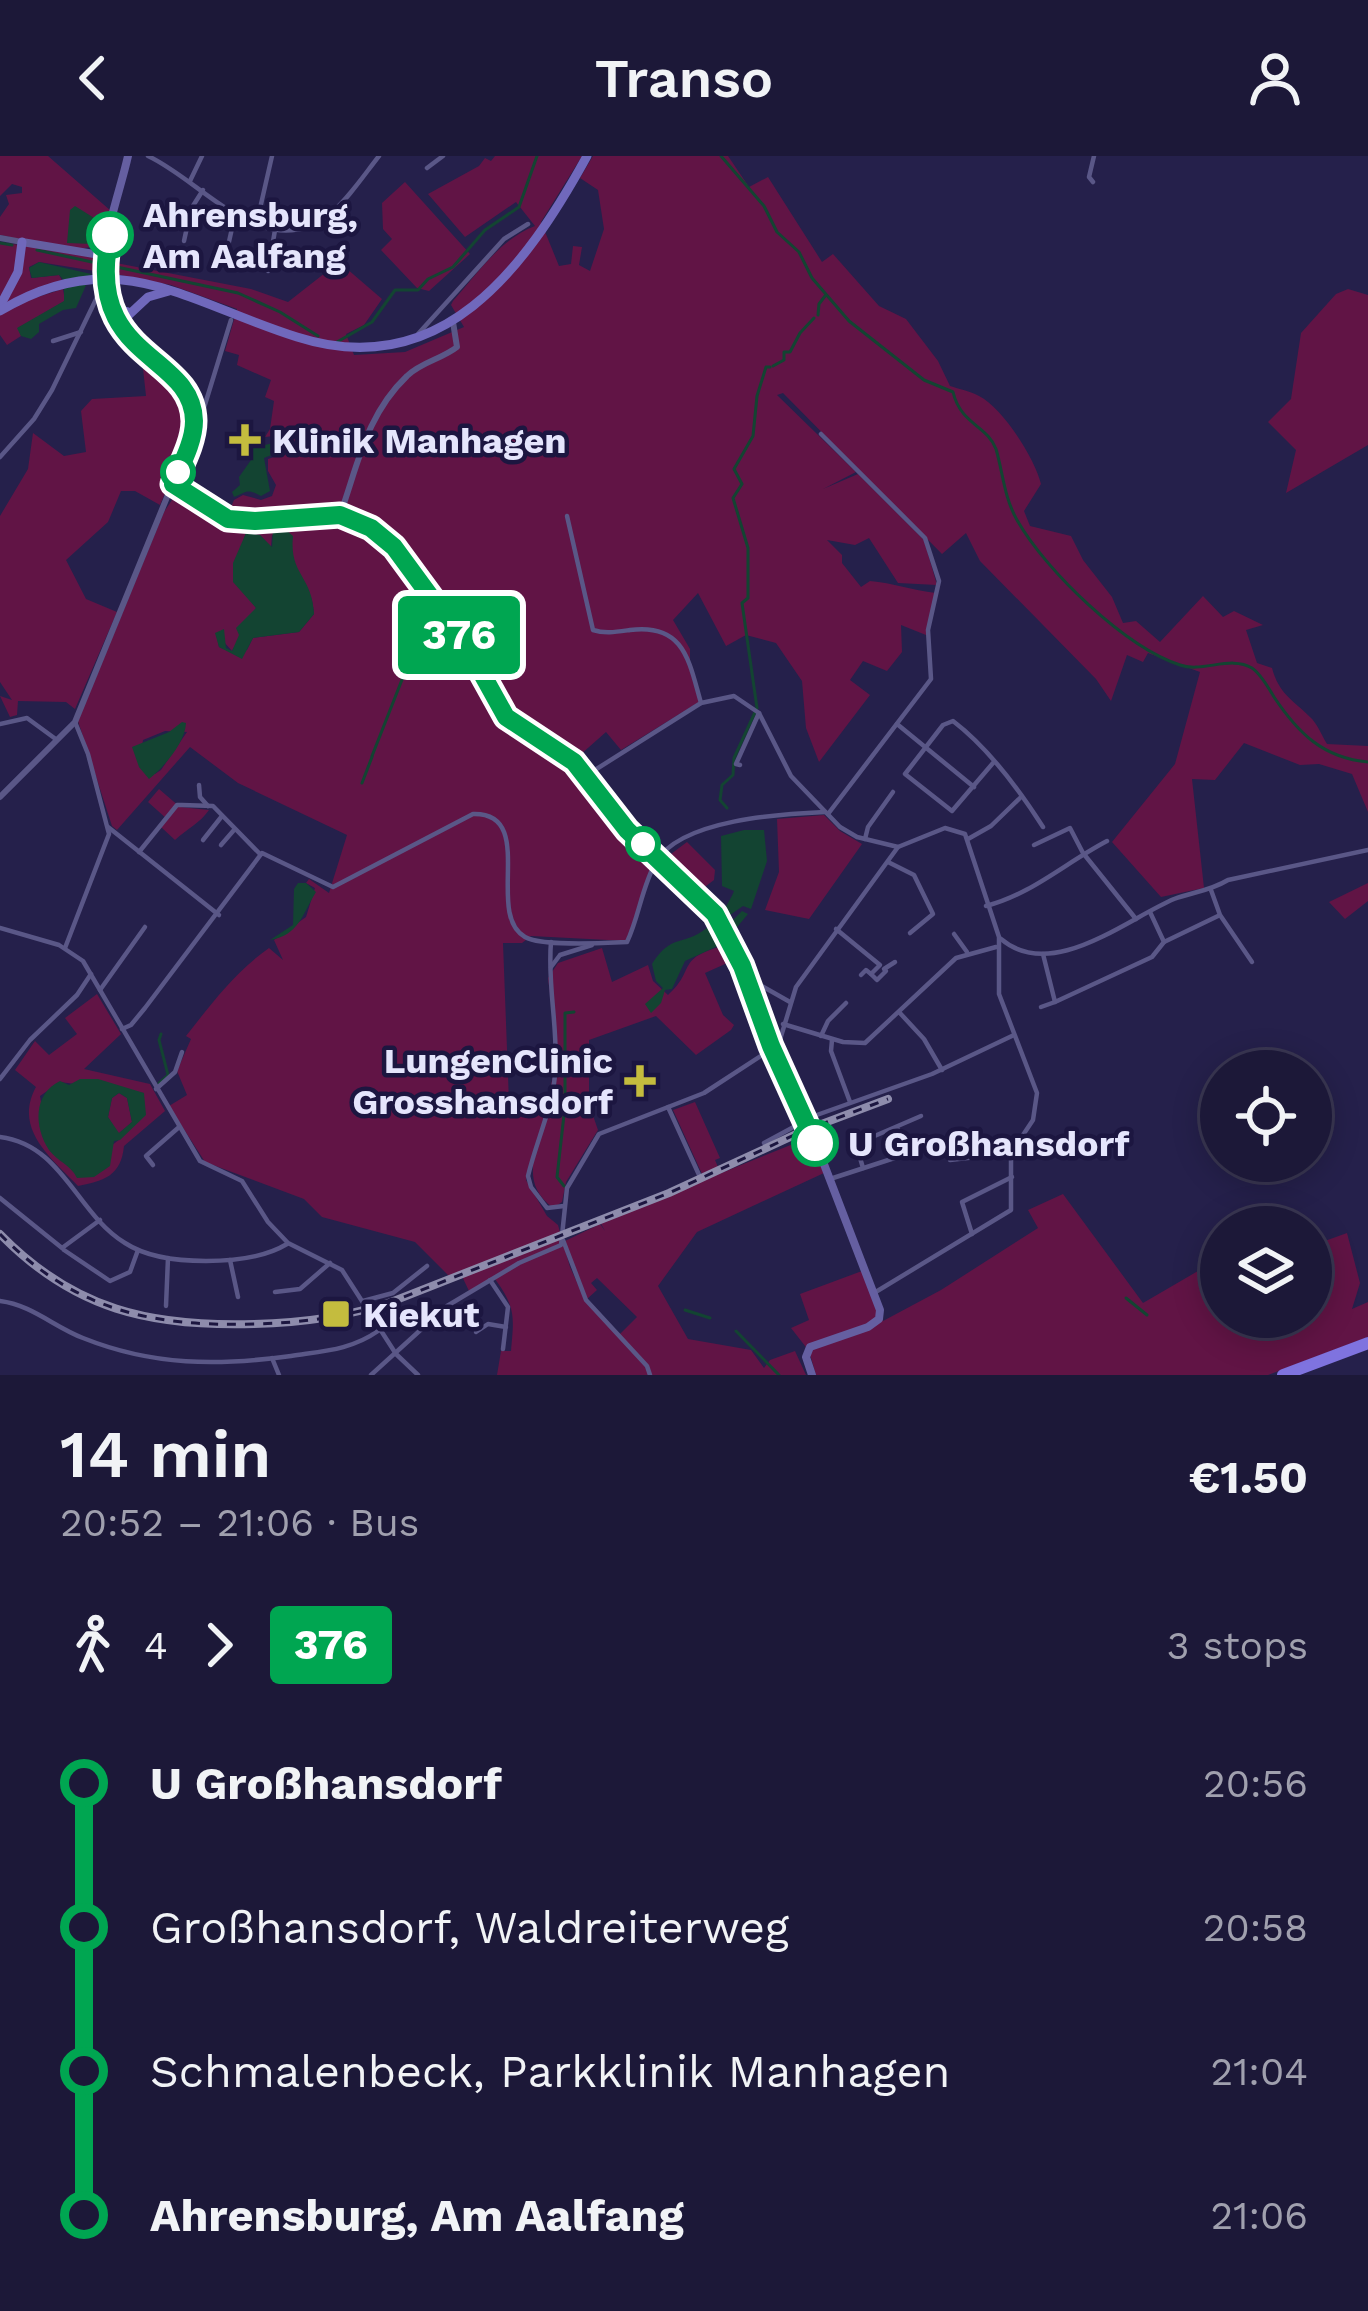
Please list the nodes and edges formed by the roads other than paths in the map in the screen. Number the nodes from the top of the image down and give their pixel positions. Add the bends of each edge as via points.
1 (128, 156) edge
2 (148, 156) edge
3 (202, 156) edge
4 (270, 156) edge
5 (379, 156) edge
6 (443, 156) edge
7 (587, 156) edge
8 (1094, 156) edge
9 (427, 168) dead end
10 (190, 181) junction
11 (1093, 182) dead end
12 (202, 190) junction
13 (235, 214) junction
14 (528, 224) dead end
15 (256, 226) junction
16 (275, 230) junction
17 (0, 238) edge
18 (110, 238) junction
19 (184, 241) dead end
20 (24, 242) junction
21 (86, 253) junction
22 (226, 255) dead end
23 (106, 256) junction
24 (268, 271) dead end
25 (18, 272) junction
26 (123, 280) junction
27 (46, 290) junction
28 (181, 291) junction
29 (105, 298) junction
30 (446, 306) junction
31 (0, 309) edge
32 (122, 319) junction
33 (231, 320) dead end
34 (453, 322) junction
35 (81, 332) junction
36 (127, 335) joint
37 (53, 341) dead end
38 (390, 343) dead end
39 (194, 417) junction
40 (821, 434) dead end
41 (0, 457) edge
42 (173, 484) junction
43 (340, 515) junction
44 (567, 516) dead end
45 (701, 703) junction
46 (759, 712) junction
47 (74, 722) junction
48 (0, 724) edge
49 (897, 724) junction
50 (57, 740) junction
51 (924, 747) junction
52 (993, 763) junction
53 (740, 765) dead end
54 (589, 778) junction
55 (199, 785) dead end
56 (974, 787) junction
57 (893, 792) dead end
58 (1, 794) edge
59 (1021, 796) junction
60 (209, 807) junction
61 (827, 813) junction
62 (222, 816) junction
63 (108, 827) junction
64 (1043, 827) dead end
65 (234, 830) junction
66 (865, 839) junction
67 (968, 839) junction
68 (203, 840) dead end
69 (1107, 841) dead end
70 (221, 845) dead end
71 (1034, 845) dead end
72 (898, 847) junction
73 (1368, 850) edge
74 (140, 851) junction
75 (1083, 853) junction
76 (260, 854) junction
77 (657, 859) junction
78 (888, 862) junction
79 (1211, 890) junction
80 (986, 906) junction
81 (1150, 912) junction
82 (219, 915) junction
83 (1220, 915) junction
84 (1136, 919) junction
85 (145, 927) dead end
86 (0, 928) edge
87 (836, 929) junction
88 (910, 933) dead end
89 (954, 934) dead end
90 (551, 941) junction
91 (1164, 942) junction
92 (610, 943) junction
93 (999, 943) junction
94 (65, 948) junction
95 (967, 952) junction
96 (1042, 954) junction
97 (896, 962) dead end
98 (1252, 962) dead end
99 (883, 968) junction
100 (91, 974) junction
101 (861, 975) dead end
102 (548, 978) junction
103 (760, 985) dead end
104 (100, 990) junction
105 (790, 1002) junction
106 (1055, 1002) junction
107 (846, 1003) dead end
108 (1041, 1007) dead end
109 (899, 1012) junction
110 (122, 1029) junction
111 (1014, 1035) junction
112 (821, 1036) junction
113 (775, 1037) junction
114 (832, 1040) junction
115 (182, 1052) dead end
116 (942, 1070) junction
117 (0, 1079) edge
118 (156, 1089) junction
119 (850, 1102) junction
120 (668, 1107) junction
121 (921, 1116) dead end
122 (807, 1120) junction
123 (178, 1128) junction
124 (897, 1128) junction
125 (0, 1136) edge
126 (764, 1143) dead end
127 (1011, 1153) junction
128 (950, 1160) dead end
129 (153, 1165) dead end
130 (863, 1168) junction
131 (700, 1177) dead end
132 (1012, 1177) junction
133 (830, 1180) junction
134 (0, 1198) edge
135 (564, 1206) junction
136 (100, 1220) junction
137 (972, 1234) junction
138 (563, 1240) junction
139 (288, 1243) junction
140 (62, 1248) junction
141 (138, 1250) junction
142 (168, 1258) junction
143 (230, 1261) junction
144 (329, 1263) junction
145 (427, 1266) dead end
146 (490, 1280) junction
147 (275, 1292) dead end
148 (874, 1292) junction
149 (238, 1297) dead end
150 (0, 1301) edge
151 (364, 1302) junction
152 (166, 1306) dead end
153 (506, 1327) junction
154 (380, 1329) junction
155 (476, 1331) dead end
156 (1368, 1348) edge
157 (503, 1349) dead end
158 (396, 1354) junction
159 (272, 1358) junction
160 (185, 1362) junction
161 (375, 1374) edge
162 (185, 1375) edge
163 (279, 1375) edge
164 (418, 1375) edge
165 (650, 1375) edge
166 (812, 1375) edge
167 (1283, 1375) edge
168 (1306, 1375) edge

1 - 18 main road
2 - 10 street
3 - 10 street
4 - 15 street
5 - 16 street via 324,218
6 - 9 street
7 - 34 main road via 509,270
8 - 11 street
10 - 12 street
12 - 13 street
12 - 19 street
13 - 15 street
13 - 22 street
14 - 30 street via 504,239
15 - 16 street
16 - 24 street
17 - 20 street
18 - 21 main road
18 - 23 main road
20 - 21 main road
20 - 25 main road
21 - 23 main road
23 - 29 main road
25 - 27 main road via 24,288
25 - 31 main road
26 - 27 main road
26 - 28 main road
26 - 32 main road via 140,292
27 - 31 main road
28 - 32 main road via 148,297
28 - 34 main road via 335,347 393,346
29 - 32 main road
29 - 35 street via 92,306
30 - 34 street
30 - 38 street via 419,333
32 - 36 main road
33 - 39 street via 203,412
34 - 43 street via 457,346 411,372 370,428
35 - 37 street
35 - 41 street via 34,419
36 - 39 main road via 181,388
39 - 42 main road
40 - 49 street via 925,538 939,580 928,630 931,679
42 - 43 main road via 235,520
42 - 47 street
43 - 54 main road via 394,547 466,645 506,717
44 - 45 street via 592,630 666,634 685,650
45 - 46 street via 734,696
45 - 54 street
46 - 53 street
46 - 61 street via 787,769
47 - 50 street
47 - 63 street
48 - 50 street via 27,718
49 - 51 street
49 - 61 street
50 - 58 street
51 - 52 street via 951,720
51 - 56 street
51 - 56 street via 906,777 945,809 955,810
52 - 56 street
52 - 59 street
54 - 77 main road
55 - 60 street
57 - 66 street
59 - 64 street
59 - 67 street
60 - 62 street
60 - 74 street via 172,811
61 - 66 street
61 - 77 street via 716,827
62 - 65 street
62 - 68 street
63 - 74 street
63 - 94 street
65 - 70 street
65 - 76 street
66 - 72 street
67 - 72 street via 945,828
67 - 80 street
69 - 75 street
71 - 75 street via 1070,828
72 - 78 street
73 - 79 street
74 - 82 street
75 - 80 street via 1028,892
75 - 84 street
76 - 82 street
76 - 90 street via 334,887 484,814 507,838 512,921 526,938
77 - 92 street via 629,941
77 - 113 main road via 715,914
78 - 87 street
78 - 88 street via 914,875 933,914
79 - 81 street
79 - 83 street
80 - 93 street
81 - 84 street
81 - 91 street
82 - 110 street
83 - 91 street
83 - 98 street
84 - 96 street
85 - 104 street
86 - 94 street
87 - 99 street
87 - 105 street
89 - 95 street
90 - 92 street
90 - 102 street
91 - 106 street via 1152,957
92 - 102 street via 560,955
93 - 95 street
93 - 96 street
93 - 111 street via 997,986
94 - 100 street
95 - 109 street
96 - 106 street
97 - 99 street
99 - 101 street
100 - 104 street
100 - 117 street
102 - 135 street via 555,1079 529,1176 547,1208
103 - 105 street
104 - 110 street
105 - 113 street
106 - 108 street
107 - 112 street
109 - 114 street via 866,1043
109 - 116 street
110 - 118 street
111 - 116 street
111 - 127 street via 1037,1100
112 - 113 street
112 - 114 street
113 - 120 street via 710,1090
113 - 122 main road
114 - 119 street
115 - 118 street
116 - 119 street
118 - 123 street
119 - 122 street
120 - 131 street
120 - 135 street via 599,1134
121 - 124 street
122 - 126 street
122 - 133 main road
123 - 129 street via 146,1156
123 - 139 street via 204,1165 242,1181
124 - 130 street via 856,1144
124 - 130 street via 913,1152
125 - 136 street via 39,1151
127 - 128 street
127 - 132 street
130 - 133 street
132 - 137 street via 1012,1208
132 - 137 street via 962,1202
133 - 148 main road
134 - 140 street
135 - 138 street
136 - 140 street
136 - 141 street
137 - 148 street
138 - 146 street
138 - 165 street via 586,1300
139 - 143 street
139 - 144 street
140 - 141 street via 110,1281 130,1272
141 - 142 street
142 - 143 street
142 - 152 street
143 - 149 street
144 - 147 street via 300,1289
144 - 151 street
145 - 151 street via 393,1293
146 - 153 street via 508,1307
146 - 158 street via 440,1311
148 - 166 main road via 877,1321 810,1347
150 - 160 street via 118,1350
151 - 154 street
153 - 155 street
153 - 157 street
154 - 158 street
154 - 159 street via 354,1346
156 - 167 highway
156 - 168 highway
158 - 161 street
158 - 164 street
159 - 160 street
159 - 163 street
160 - 162 street

